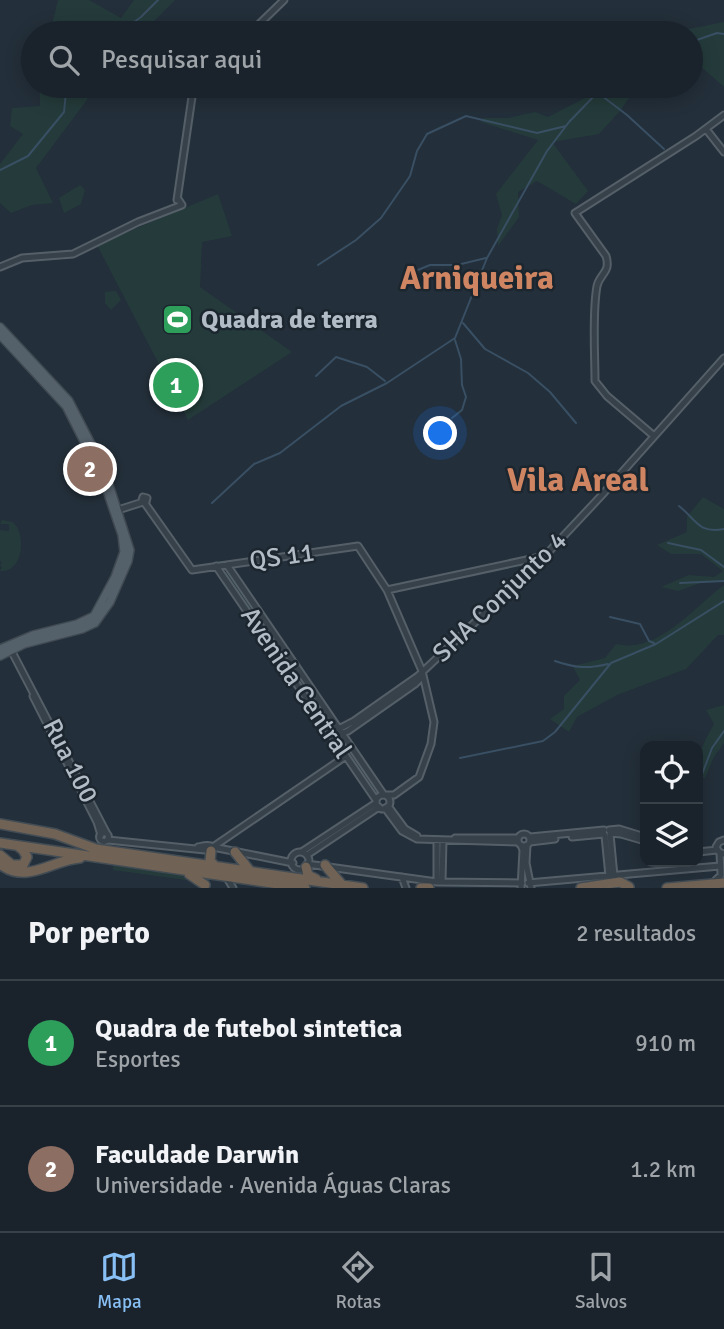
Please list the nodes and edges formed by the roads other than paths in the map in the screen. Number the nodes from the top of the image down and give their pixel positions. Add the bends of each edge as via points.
1 (284, 0) edge
2 (262, 21) edge
3 (193, 98) edge
4 (724, 116) edge
5 (706, 129) junction
6 (724, 152) edge
7 (177, 199) junction
8 (173, 208) junction
9 (0, 267) edge
10 (0, 327) edge
11 (0, 335) edge
12 (15, 346) junction
13 (724, 358) edge
14 (654, 436) junction
15 (109, 490) junction
16 (118, 510) junction
17 (538, 559) junction
18 (228, 566) junction
19 (218, 569) junction
20 (387, 590) junction
21 (107, 601) junction
22 (259, 611) junction
23 (250, 615) junction
24 (270, 628) junction
25 (261, 632) junction
26 (29, 639) junction
27 (0, 649) edge
28 (11, 650) junction
29 (0, 656) edge
30 (296, 667) junction
31 (287, 670) junction
32 (423, 675) junction
33 (344, 730) junction
34 (332, 735) junction
35 (346, 756) junction
36 (384, 801) junction
37 (0, 817) edge
38 (0, 824) edge
39 (22, 828) junction
40 (47, 832) junction
41 (607, 834) junction
42 (66, 837) junction
43 (640, 837) edge
44 (440, 839) junction
45 (724, 840) edge
46 (524, 842) junction
47 (51, 843) junction
48 (105, 843) junction
49 (0, 844) edge
50 (16, 846) junction
51 (211, 848) junction
52 (43, 849) junction
53 (719, 851) edge
54 (64, 852) junction
55 (235, 852) junction
56 (0, 855) edge
57 (308, 858) junction
58 (137, 859) junction
59 (292, 862) junction
60 (0, 864) edge
61 (199, 864) junction
62 (215, 866) junction
63 (330, 868) junction
64 (722, 869) edge
65 (185, 872) junction
66 (611, 873) junction
67 (273, 874) junction
68 (249, 876) junction
69 (224, 877) junction
70 (402, 877) junction
71 (321, 881) junction
72 (724, 883) edge
73 (436, 884) edge
74 (525, 884) edge
75 (712, 884) junction
76 (205, 885) dead end
77 (342, 885) junction
78 (629, 887) edge
79 (234, 888) edge
80 (305, 888) edge
81 (363, 888) edge
82 (406, 888) edge
83 (421, 888) edge
84 (581, 888) edge
85 (667, 888) edge

1 - 2 street
3 - 7 street
4 - 5 street
5 - 6 street
5 - 14 street via 575,213 608,264 597,284 595,381
7 - 8 street
7 - 8 street via 182,205
8 - 9 street via 73,254 22,258
10 - 12 main road
11 - 12 main road
12 - 15 main road via 68,398
13 - 14 street, SHA Conjunto 4
14 - 17 street, SHA Conjunto 4
15 - 16 main road
15 - 21 main road via 124,552
16 - 19 street, QS 11 via 143,501 193,568
16 - 21 main road via 130,555
17 - 20 street
17 - 32 street, SHA Conjunto 4
18 - 19 street, QS 11 via 227,571
18 - 20 street, QS 11 via 358,546
18 - 22 street, Avenida Central
19 - 23 street, Avenida Central
20 - 32 street
21 - 26 main road via 96,618
22 - 23 street
22 - 24 street, Avenida Central
23 - 25 street, Avenida Central
24 - 25 street
24 - 30 street, Avenida Central
25 - 31 street, Avenida Central
26 - 27 main road
26 - 28 main road
28 - 29 main road
28 - 48 street, Rua 100
30 - 31 street
30 - 33 street, Avenida Central
31 - 34 street, Avenida Central
32 - 33 street, SHA Conjunto 4
32 - 36 street via 434,722 431,744 419,777
33 - 34 street, SHA Conjunto 4
33 - 36 street, Avenida Central
34 - 35 street, Avenida Central
35 - 36 street, Avenida Central
35 - 51 street
36 - 44 street via 408,836
36 - 57 street
37 - 39 highway
38 - 39 highway
39 - 40 highway
40 - 42 highway
40 - 47 highway
41 - 43 street via 619,829
41 - 46 street
41 - 66 street
42 - 47 highway
42 - 48 highway
44 - 46 street
44 - 73 street
45 - 53 street via 719,842
46 - 74 street
47 - 52 highway
47 - 54 highway
48 - 51 street
48 - 54 highway
48 - 58 highway
48 - 58 highway via 125,862
48 - 60 highway via 24,874
49 - 50 highway
50 - 52 highway
50 - 56 highway via 26,854 23,865
51 - 55 street
51 - 61 highway
51 - 62 highway
52 - 54 highway
53 - 64 street
55 - 59 street
55 - 68 highway
57 - 59 street via 298,852
57 - 59 street via 300,870
57 - 63 street
57 - 71 highway via 310,876
58 - 61 highway
58 - 65 highway
59 - 67 highway via 286,873
61 - 62 highway
62 - 68 highway
63 - 70 street
63 - 77 highway
64 - 66 street
64 - 75 street
65 - 69 highway
65 - 76 highway
66 - 74 street
67 - 68 highway
67 - 71 highway
68 - 69 highway
68 - 79 street
68 - 80 highway
69 - 79 street
70 - 73 street
70 - 82 street
71 - 77 highway
72 - 75 highway
73 - 74 street
73 - 83 highway
75 - 85 highway
77 - 81 highway
78 - 84 highway via 620,882

